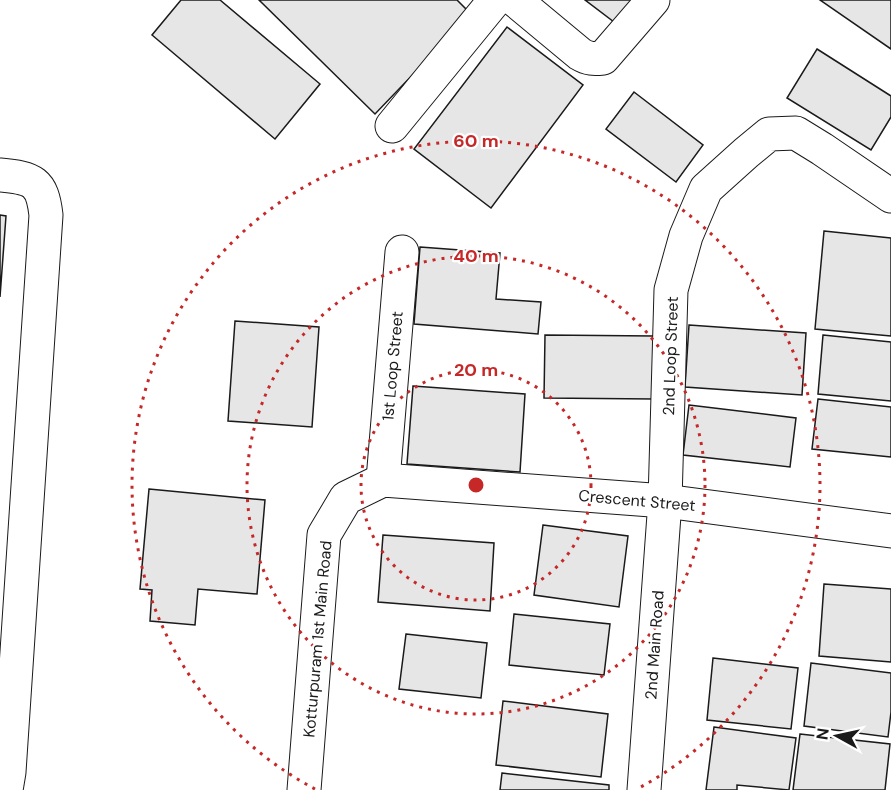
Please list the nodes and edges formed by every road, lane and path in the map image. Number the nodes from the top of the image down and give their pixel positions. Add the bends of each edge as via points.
1 (495, 0) edge
2 (515, 0) edge
3 (653, 0) edge
4 (392, 126) dead end
5 (0, 175) edge
6 (891, 196) edge
7 (402, 252) dead end
8 (383, 480) junction
9 (665, 501) junction
10 (891, 531) edge
11 (6, 790) edge
12 (304, 790) edge
13 (644, 790) edge

1 - 4 street
2 - 3 street via 580,54 595,59 603,58
5 - 11 street via 38,186 46,215
6 - 9 street, 2nd Loop Street via 796,133 769,134 706,189 686,236 671,290
7 - 8 street, 1st Loop Street
8 - 9 street, Crescent Street
8 - 12 street, Kotturpuram 1st Main Road via 346,498 324,535
9 - 10 street, Crescent Street
9 - 13 street, 2nd Main Road

